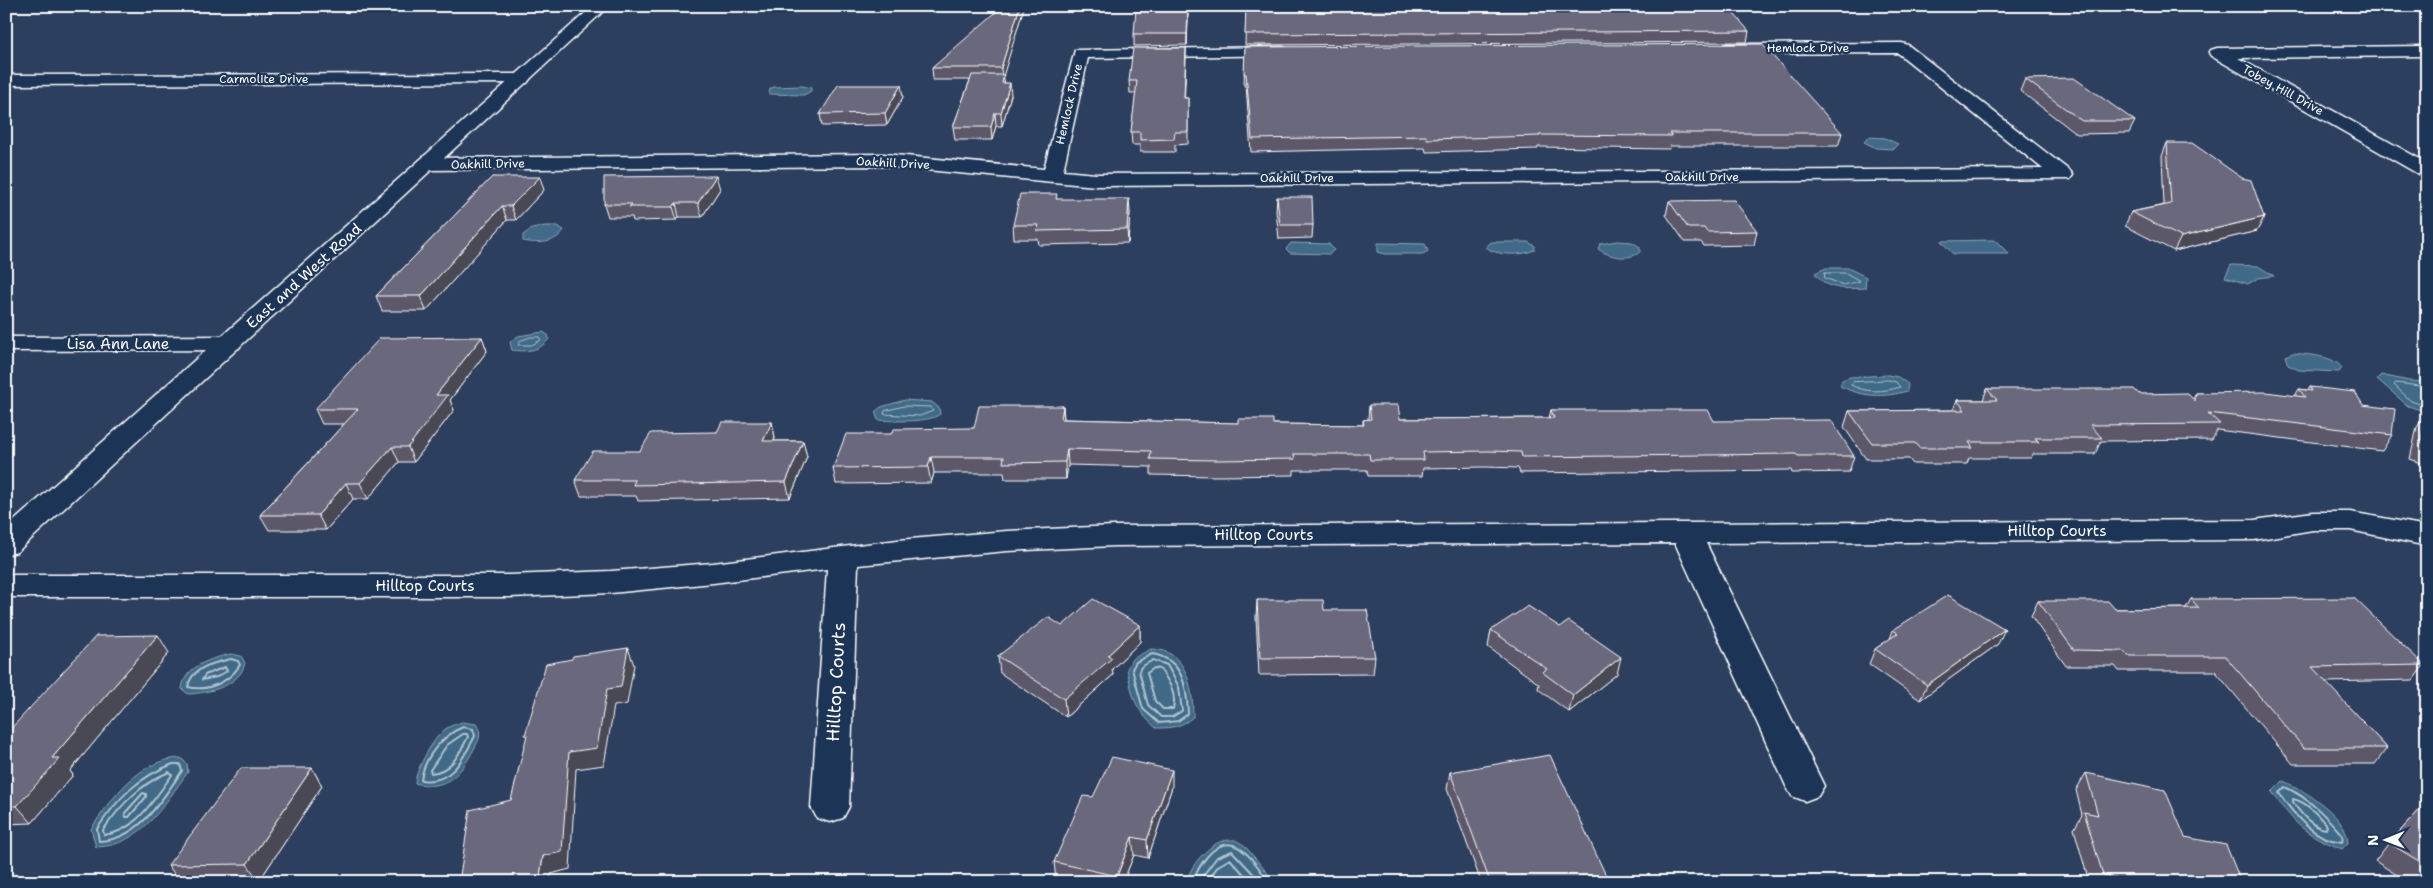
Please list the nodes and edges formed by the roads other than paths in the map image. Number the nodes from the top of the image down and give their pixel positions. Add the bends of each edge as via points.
1 (602, 6) edge
2 (1714, 49) edge
3 (2427, 51) edge
4 (1299, 52) edge
5 (522, 79) junction
6 (6, 80) edge
7 (1981, 109) joint
8 (427, 164) junction
9 (2427, 171) edge
10 (1052, 176) junction
11 (230, 343) junction
12 (6, 344) edge
13 (1686, 533) junction
14 (2427, 536) edge
15 (6, 545) edge
16 (843, 556) junction
17 (6, 586) edge
18 (1806, 786) dead end
19 (830, 807) dead end

1 - 5 street, East and West Road
2 - 7 street, Hemlock Drive via 1902,48
3 - 9 street, Tobey Hill Drive via 2217,53
4 - 10 street, Hemlock Drive via 1081,53
5 - 6 street, Carmolite Drive
5 - 8 street, East and West Road
7 - 10 street, Oakhill Drive via 2063,175 1096,180
8 - 10 street, Oakhill Drive via 884,160
8 - 11 street, East and West Road
11 - 12 street, Lisa Ann Lane
11 - 15 street, East and West Road
13 - 14 street, Hilltop Courts via 2254,530 2313,521 2350,521
13 - 16 street, Hilltop Courts via 1114,536 1007,541
13 - 18 street
16 - 17 street, Hilltop Courts via 704,574 509,586
16 - 19 street, Hilltop Courts

